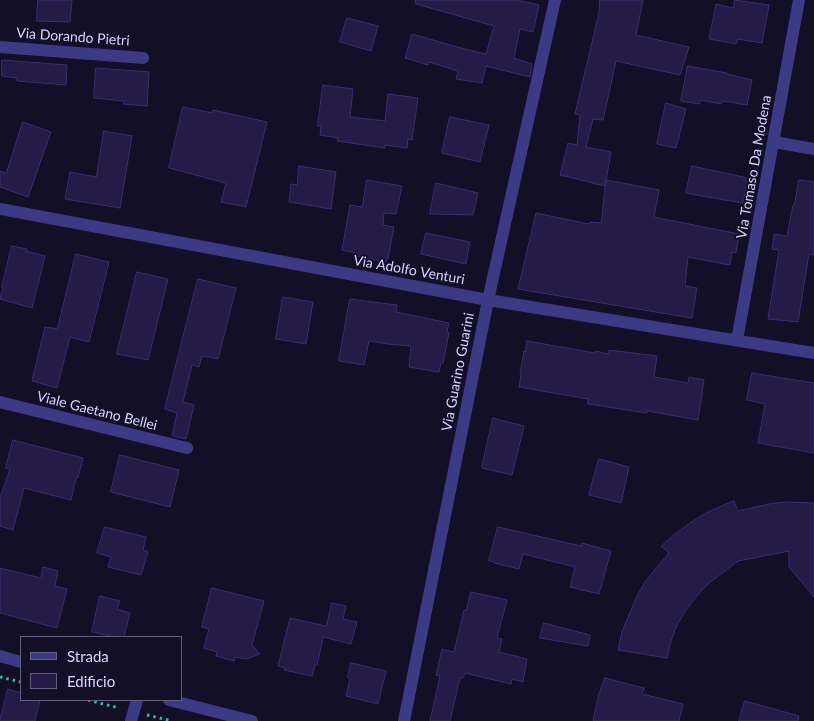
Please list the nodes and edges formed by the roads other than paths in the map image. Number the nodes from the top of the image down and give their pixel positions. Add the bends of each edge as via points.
1 (554, 0) edge
2 (799, 0) edge
3 (0, 47) edge
4 (143, 58) dead end
5 (774, 142) junction
6 (814, 149) edge
7 (0, 209) edge
8 (488, 300) junction
9 (737, 340) junction
10 (814, 353) edge
11 (0, 402) edge
12 (187, 448) dead end
13 (0, 656) edge
14 (20, 662) edge
15 (137, 701) edge
16 (173, 701) edge
17 (131, 721) edge
18 (252, 721) edge
19 (404, 721) edge

1 - 8 street, Via Guarino Guarini
2 - 5 street, Via Tomaso Da Modena
3 - 4 street, Via Dorando Pietri
5 - 6 street
5 - 9 street, Via Tomaso Da Modena
7 - 8 street, Via Adolfo Venturi
8 - 9 street, Via Adolfo Venturi
8 - 19 street, Via Guarino Guarini
9 - 10 street, Via Adolfo Venturi
11 - 12 street, Viale Gaetano Bellei
13 - 14 street
15 - 17 street
16 - 18 street

